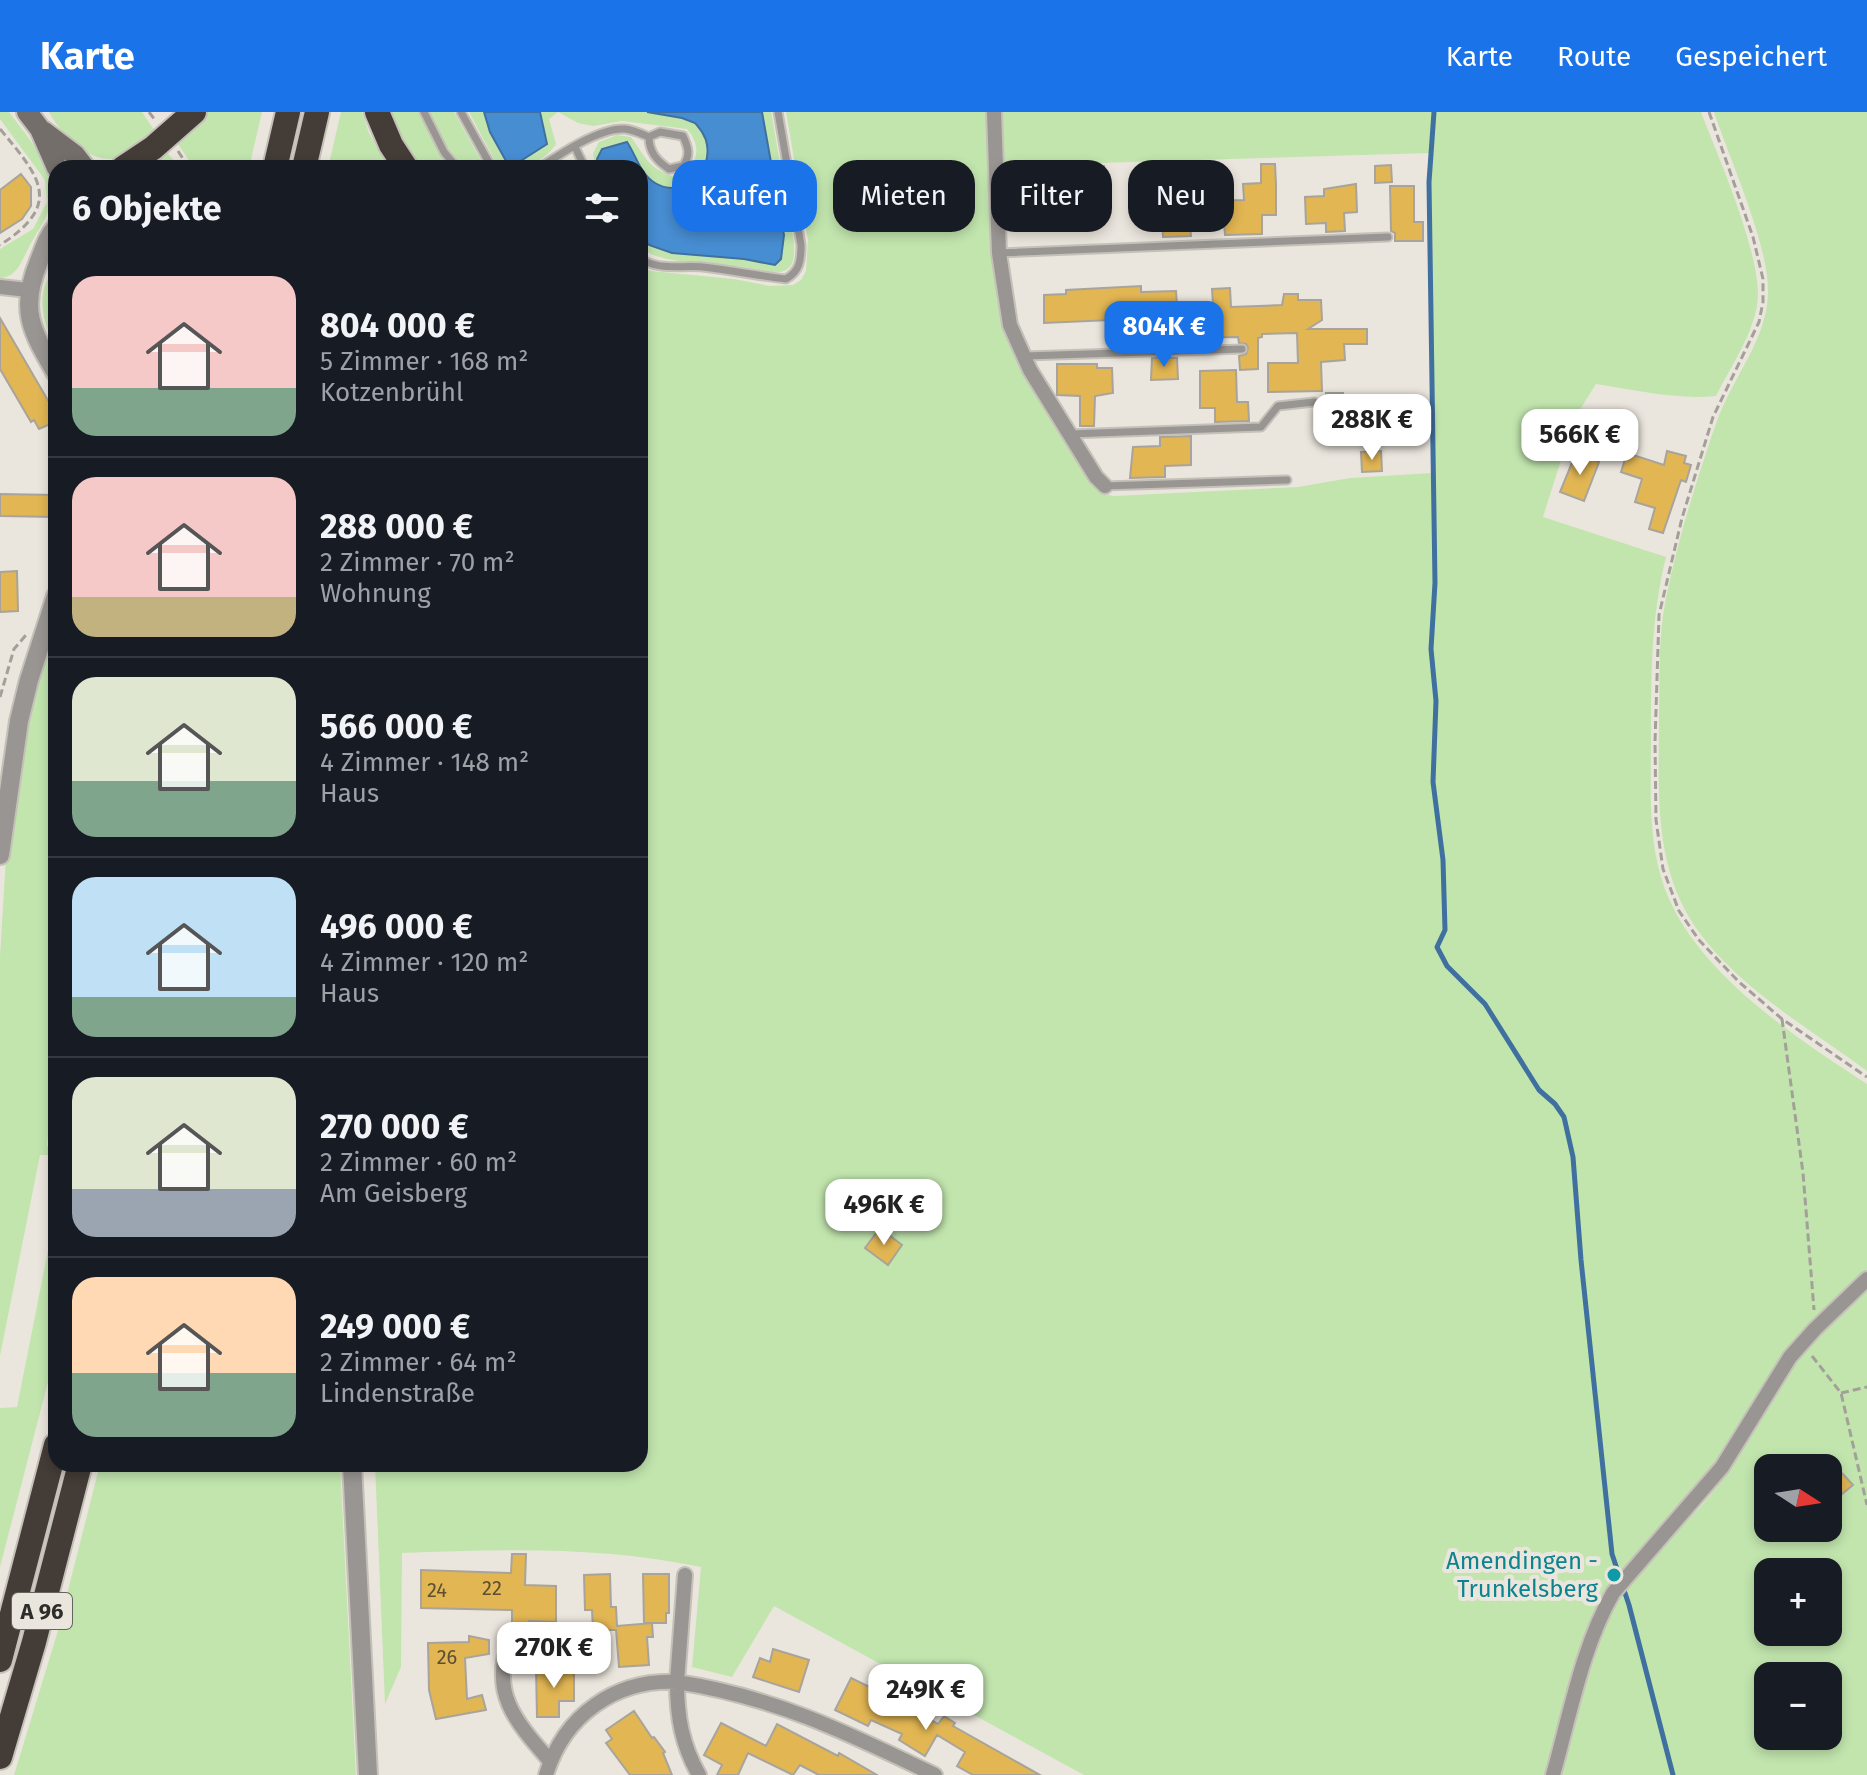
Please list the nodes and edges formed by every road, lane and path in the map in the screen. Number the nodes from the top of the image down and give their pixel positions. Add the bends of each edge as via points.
1 (27, 112) edge
2 (149, 112) edge
3 (194, 112) edge
4 (288, 112) edge
5 (317, 112) edge
6 (377, 112) edge
7 (424, 112) edge
8 (461, 112) edge
9 (778, 112) edge
10 (994, 112) edge
11 (1709, 112) edge
12 (157, 123) dead end
13 (0, 129) edge
14 (40, 129) junction
15 (649, 137) junction
16 (575, 147) junction
17 (176, 148) dead end
18 (54, 160) edge
19 (79, 160) edge
20 (135, 160) edge
21 (184, 160) edge
22 (277, 160) edge
23 (306, 160) edge
24 (401, 160) edge
25 (450, 160) edge
26 (488, 160) edge
27 (553, 160) edge
28 (581, 160) edge
29 (1388, 237) dead end
30 (48, 239) edge
31 (0, 245) edge
32 (999, 253) junction
33 (48, 257) edge
34 (648, 263) edge
35 (36, 268) junction
36 (0, 287) edge
37 (28, 290) junction
38 (1242, 349) dead end
39 (1022, 356) junction
40 (48, 359) edge
41 (1314, 402) dead end
42 (1070, 434) junction
43 (1287, 480) dead end
44 (1105, 486) joint
45 (48, 621) edge
46 (44, 634) junction
47 (0, 697) edge
48 (0, 855) edge
49 (1782, 1019) junction
50 (1867, 1077) edge
51 (1867, 1279) edge
52 (1815, 1329) junction
53 (1802, 1343) junction
54 (1867, 1387) edge
55 (1841, 1393) junction
56 (49, 1472) edge
57 (78, 1472) edge
58 (352, 1472) edge
59 (1867, 1505) edge
60 (685, 1575) dead end
61 (510, 1641) dead end
62 (0, 1660) edge
63 (677, 1682) junction
64 (0, 1757) edge
65 (548, 1768) edge
66 (368, 1775) edge
67 (699, 1775) edge
68 (935, 1775) edge
69 (1553, 1775) edge

1 - 14 main road
2 - 12 path
3 - 20 highway
4 - 22 highway
5 - 23 highway
6 - 24 highway
7 - 25 lane
8 - 26 lane
9 - 34 lane via 801,245 798,270 786,279
10 - 32 street
11 - 49 path via 1753,237 1763,302 1759,322 1713,417 1665,585 1657,643 1656,820 1663,869 1679,911 1738,981
13 - 31 path via 30,169 40,199 32,220
14 - 18 main road
14 - 19 main road
15 - 15 lane via 660,132 683,136 688,146 683,166 669,169 660,163
15 - 16 lane via 615,129
16 - 27 lane
16 - 28 lane
17 - 21 path
29 - 32 lane
30 - 35 street
32 - 39 street via 1010,325
33 - 35 street
35 - 37 street
36 - 37 street
37 - 40 street via 33,332
38 - 39 lane
39 - 42 street
41 - 42 lane via 1278,406 1261,427
42 - 44 street
43 - 44 lane
45 - 46 street
46 - 47 path via 30,632 21,638
46 - 48 street via 19,721
49 - 50 path
49 - 52 path via 1803,1173
51 - 52 street
52 - 53 street
53 - 55 path
53 - 69 street via 1722,1467 1628,1573 1602,1612
54 - 55 path
55 - 59 path
56 - 62 highway, A 96
57 - 64 highway, A 96
58 - 66 street
60 - 63 street
61 - 65 street via 501,1669 506,1699
63 - 65 street via 644,1682 602,1700 567,1732
63 - 67 street via 681,1734
63 - 68 street via 791,1709

